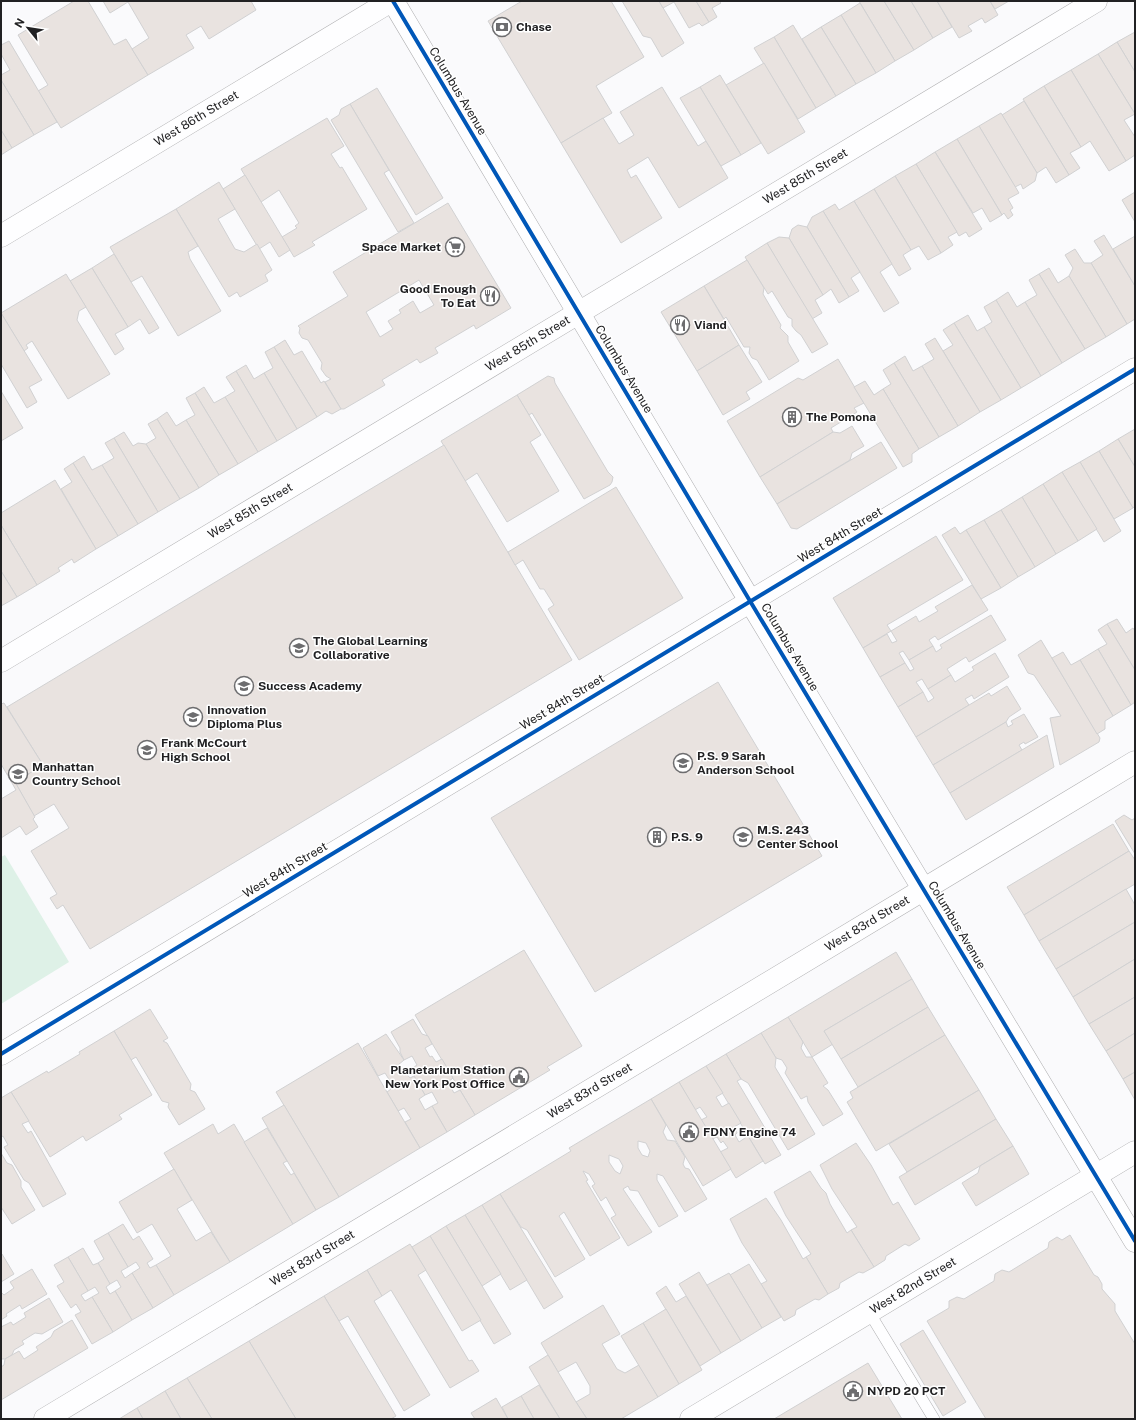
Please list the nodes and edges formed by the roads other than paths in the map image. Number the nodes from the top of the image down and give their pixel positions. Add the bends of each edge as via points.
1 (392, 1) edge
2 (1096, 1) edge
3 (1, 236) edge
4 (579, 313) junction
5 (1135, 369) edge
6 (750, 600) junction
7 (1, 661) edge
8 (1135, 762) edge
9 (924, 890) junction
10 (1, 1054) edge
11 (1135, 1152) edge
12 (1095, 1175) junction
13 (1135, 1241) edge
14 (869, 1312) junction
15 (45, 1419) edge
16 (692, 1419) edge
17 (934, 1419) edge

1 - 3 street, West 86th Street
1 - 4 street, Columbus Avenue
2 - 4 street, West 85th Street
4 - 6 street, Columbus Avenue
4 - 7 street, West 85th Street
5 - 6 street, West 84th Street
6 - 9 street, Columbus Avenue
6 - 10 street, West 84th Street
8 - 9 street, West 83rd Street
9 - 12 street, Columbus Avenue
9 - 15 street, West 83rd Street
11 - 12 street, West 82nd Street
12 - 13 street, Columbus Avenue
12 - 14 street, West 82nd Street
14 - 16 street, West 82nd Street
14 - 17 lane

